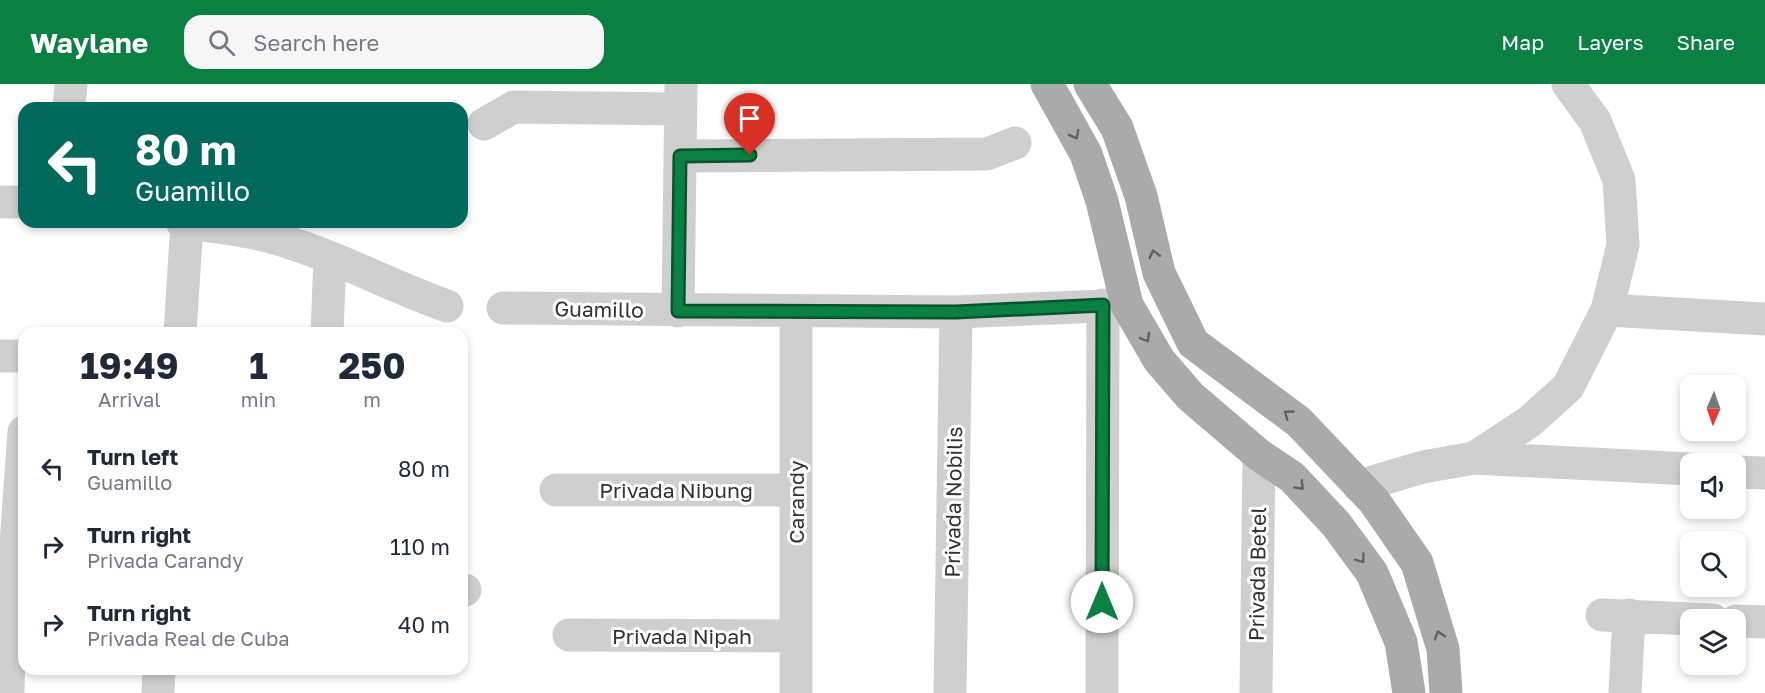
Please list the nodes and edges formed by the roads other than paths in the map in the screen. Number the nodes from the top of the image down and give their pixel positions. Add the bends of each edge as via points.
1 (71, 84) edge
2 (1047, 84) edge
3 (1090, 84) edge
4 (1568, 84) edge
5 (680, 96) edge
6 (70, 102) edge
7 (484, 124) dead end
8 (1015, 143) dead end
9 (680, 156) junction
10 (0, 202) edge
11 (18, 202) edge
12 (184, 228) edge
13 (218, 228) edge
14 (330, 258) junction
15 (1115, 305) junction
16 (447, 306) dead end
17 (503, 308) dead end
18 (1607, 310) junction
19 (678, 311) junction
20 (796, 312) junction
21 (956, 312) junction
22 (1765, 319) edge
23 (180, 327) edge
24 (327, 327) edge
25 (0, 356) edge
26 (18, 356) edge
27 (1259, 455) junction
28 (1474, 458) junction
29 (18, 462) edge
30 (1680, 468) edge
31 (1746, 472) edge
32 (1765, 473) edge
33 (1359, 486) junction
34 (556, 490) dead end
35 (796, 490) junction
36 (10, 502) edge
37 (1680, 618) edge
38 (1746, 621) edge
39 (1765, 622) edge
40 (569, 635) dead end
41 (796, 636) junction
42 (4, 642) edge
43 (159, 675) edge
44 (8, 693) edge
45 (158, 693) edge
46 (795, 693) edge
47 (950, 693) edge
48 (1102, 693) edge
49 (1256, 693) edge
50 (1409, 693) edge
51 (1446, 693) edge
52 (1625, 693) edge

1 - 6 street
2 -> 15 main road via 1086,154 1102,201
33 -> 3 main road via 1299,422 1193,343 1159,273 1141,196 1117,128
4 - 18 street via 1595,121 1619,180 1623,245
5 - 7 street via 514,107
5 - 9 street
8 - 9 street via 987,154
9 - 19 street
10 - 11 street
12 - 23 street
13 - 14 street via 263,236
14 - 16 street
14 - 24 street
15 - 21 street, Guamillo
15 -> 27 main road via 1190,396
15 - 48 street
17 - 19 street, Guamillo
18 - 22 street
18 - 28 street via 1568,387 1529,422
19 - 20 street, Guamillo
20 - 21 street, Guamillo
20 - 35 street, Carandy
21 - 47 street, Privada Nobilis
25 - 26 street
27 - 49 street, Privada Betel
27 -> 50 main road via 1293,477 1336,524 1372,573 1401,642
28 - 30 street
28 - 33 street via 1423,467
29 - 36 street
31 - 32 street
51 -> 33 main road via 1443,649 1417,563
34 - 35 street, Privada Nibung
35 - 41 street, Carandy
36 - 42 street
37 - 52 street via 1616,615
38 - 39 street
40 - 41 street, Privada Nipah
41 - 46 street, Carandy
42 - 44 street
43 - 45 street

